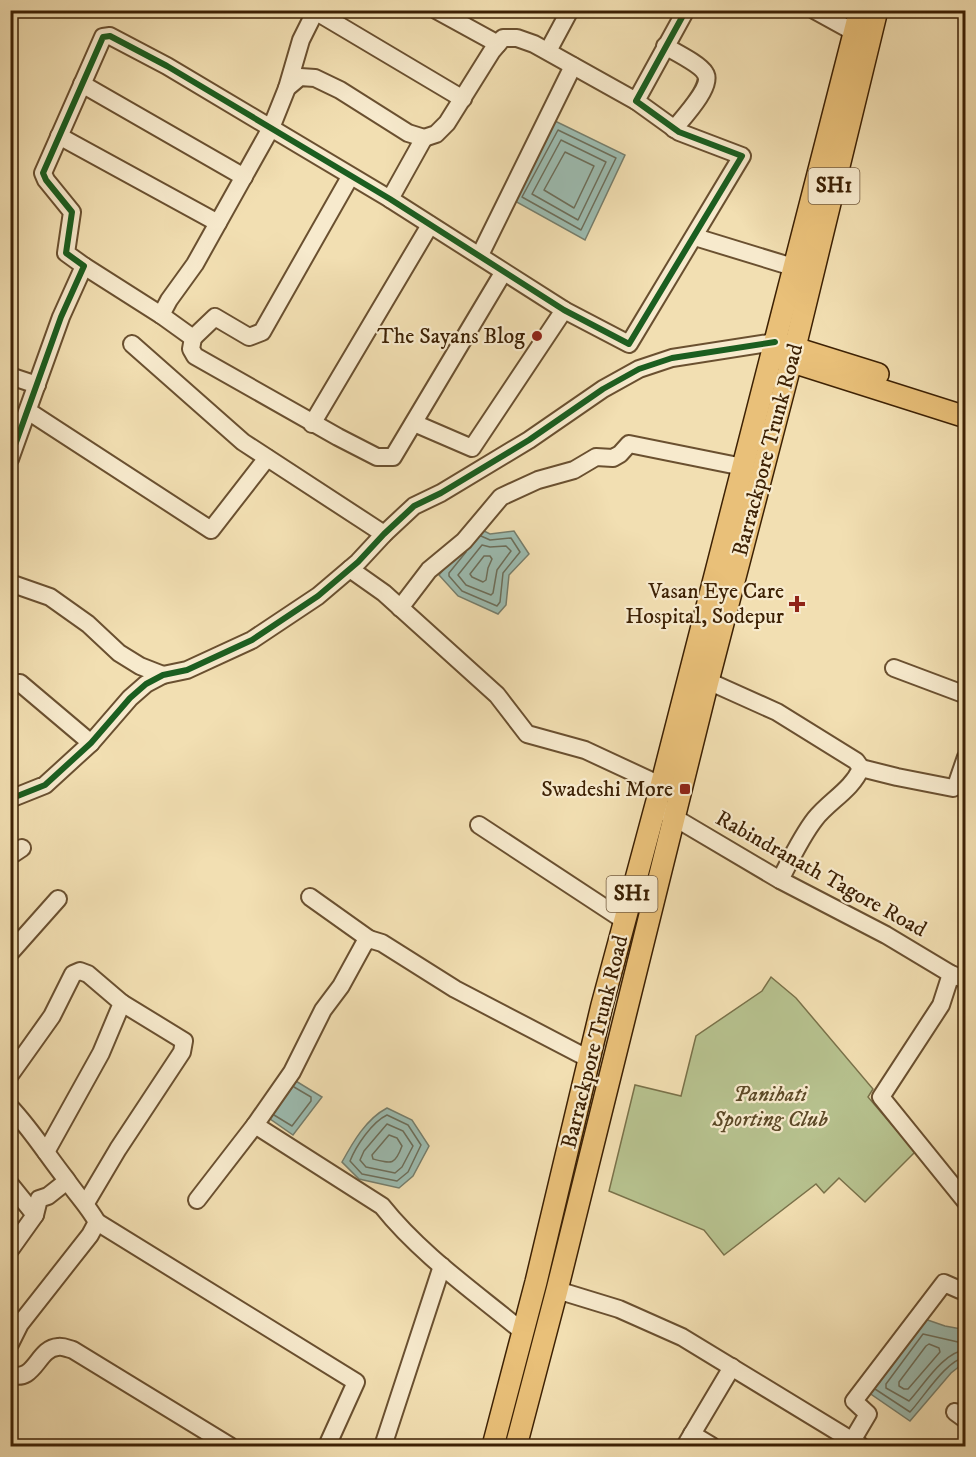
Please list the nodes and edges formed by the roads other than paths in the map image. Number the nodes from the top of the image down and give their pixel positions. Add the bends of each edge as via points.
1 (436, 10) edge
2 (570, 10) edge
3 (686, 10) edge
4 (814, 10) edge
5 (860, 10) edge
6 (877, 10) edge
7 (315, 11) edge
8 (854, 32) junction
9 (498, 44) junction
10 (665, 46) junction
11 (548, 51) junction
12 (573, 66) junction
13 (82, 84) junction
14 (287, 87) junction
15 (463, 99) junction
16 (636, 100) junction
17 (271, 128) junction
18 (674, 129) junction
19 (59, 136) junction
20 (424, 138) junction
21 (244, 177) junction
22 (350, 177) junction
23 (390, 199) junction
24 (218, 223) junction
25 (430, 225) junction
26 (695, 237) junction
27 (480, 255) junction
28 (84, 266) junction
29 (803, 270) junction
30 (503, 273) junction
31 (564, 310) junction
32 (161, 315) junction
33 (193, 338) junction
34 (132, 344) dead end
35 (778, 350) junction
36 (10, 376) edge
37 (37, 385) junction
38 (966, 402) edge
39 (28, 411) junction
40 (966, 417) edge
41 (414, 423) junction
42 (312, 424) junction
43 (267, 458) junction
44 (10, 459) edge
45 (743, 467) junction
46 (384, 534) junction
47 (350, 569) junction
48 (10, 583) edge
49 (400, 608) junction
50 (894, 668) dead end
51 (162, 675) junction
52 (708, 681) junction
53 (10, 687) edge
54 (966, 695) edge
55 (91, 743) junction
56 (966, 757) edge
57 (861, 768) junction
58 (671, 790) junction
59 (10, 799) edge
60 (664, 811) junction
61 (479, 825) dead end
62 (780, 880) junction
63 (310, 897) dead end
64 (58, 899) dead end
65 (625, 921) junction
66 (369, 939) junction
67 (10, 953) edge
68 (958, 977) edge
69 (122, 1003) junction
70 (589, 1059) junction
71 (10, 1075) edge
72 (10, 1107) edge
73 (255, 1125) junction
74 (46, 1152) junction
75 (67, 1182) junction
76 (10, 1184) edge
77 (197, 1200) dead end
78 (966, 1202) edge
79 (86, 1203) junction
80 (35, 1215) junction
81 (97, 1222) junction
82 (10, 1250) edge
83 (442, 1266) junction
84 (966, 1285) edge
85 (557, 1290) junction
86 (523, 1332) junction
87 (10, 1344) edge
88 (732, 1367) junction
89 (10, 1374) edge
90 (688, 1440) edge
91 (857, 1444) edge
92 (230, 1446) edge
93 (327, 1446) edge
94 (383, 1446) edge
95 (493, 1446) edge
96 (516, 1446) edge
97 (712, 1446) edge

1 - 9 street
2 - 11 street
3 - 10 street
4 - 8 street
5 - 8 main road, Barrackpore Trunk Road / SH1
6 - 29 main road, Barrackpore Trunk Road / SH1
7 - 14 street via 300,40
7 - 15 street
8 - 29 main road, Barrackpore Trunk Road / SH1
9 - 11 street via 503,38 517,38
9 - 15 street
10 - 16 street
10 - 18 street via 705,71 708,79
11 - 12 street
12 - 16 street
12 - 27 street
13 - 17 street via 100,41 110,36
13 - 19 street
13 - 21 street
14 - 17 street
14 - 20 street via 300,77 315,78 408,133
15 - 20 street via 447,123 436,134
16 - 18 street
17 - 21 street
17 - 22 street
18 - 26 street via 742,156
19 - 24 street
19 - 28 street via 43,175 72,212 66,253
20 - 23 street
21 - 24 street
22 - 23 street
22 - 33 street via 262,332 249,337 215,317
23 - 25 street
24 - 32 street
25 - 27 street
25 - 42 street
26 - 29 street
26 - 31 street via 629,344
27 - 30 street
28 - 32 street
28 - 37 street
29 - 35 main road, Barrackpore Trunk Road / SH1
30 - 31 street
30 - 41 street
31 - 41 street via 472,448
32 - 33 street
33 - 42 street via 191,349 195,356
34 - 43 street via 201,407
35 - 38 main road
35 - 40 main road
35 - 45 main road, Barrackpore Trunk Road / SH1
35 - 46 street via 688,355 639,369 529,440 414,507
35 - 52 main road, Barrackpore Trunk Road / SH1
36 - 37 street
37 - 39 street
39 - 43 street via 211,530
39 - 44 street
41 - 42 street via 393,457 377,457
43 - 46 street
45 - 49 street via 629,444 613,458 596,457 574,471 538,480 501,497 464,541 429,570
45 - 58 main road, Barrackpore Trunk Road / SH1
46 - 47 street
47 - 49 street
47 - 51 street via 318,596 252,640 187,670
48 - 51 street via 50,597 119,653
49 - 58 street via 497,695 527,735 585,750
50 - 54 street
51 - 55 street via 130,698
52 - 57 street via 797,724
52 - 58 main road, Barrackpore Trunk Road / SH1
53 - 55 street via 20,683
55 - 59 street via 45,785
56 - 57 street via 952,788
57 - 62 street via 847,788 816,817
58 - 60 main road, Barrackpore Trunk Road / SH1
60 - 62 street, Rabindranath Tagore Road
60 - 65 main road, Barrackpore Trunk Road / SH1
60 - 85 main road, Barrackpore Trunk Road / SH1
61 - 65 street
62 - 68 street, Rabindranath Tagore Road
63 - 66 street
64 - 67 street
65 - 70 main road, Barrackpore Trunk Road / SH1
66 - 70 street
66 - 73 street via 323,1010 292,1072
68 - 78 street via 881,1097
69 - 71 street via 88,974 73,974 52,1016
69 - 74 street via 101,1053
69 - 79 street via 184,1041 182,1052
70 - 86 main road, Barrackpore Trunk Road / SH1
72 - 74 street
73 - 77 street
73 - 83 street via 382,1206
74 - 75 street
75 - 79 street
75 - 80 street via 39,1199
76 - 80 street
79 - 81 street
80 - 82 street
81 - 87 street via 20,1324
81 - 93 street via 356,1382
83 - 86 street
83 - 94 street
84 - 91 street via 960,1290 944,1283 854,1401 868,1414
85 - 88 street via 619,1309 682,1337
85 - 96 main road, Barrackpore Trunk Road / SH1
86 - 95 main road, Barrackpore Trunk Road / SH1
88 - 90 street
88 - 91 street
89 - 92 street via 29,1373 48,1351 59,1346 73,1350
90 - 97 street

